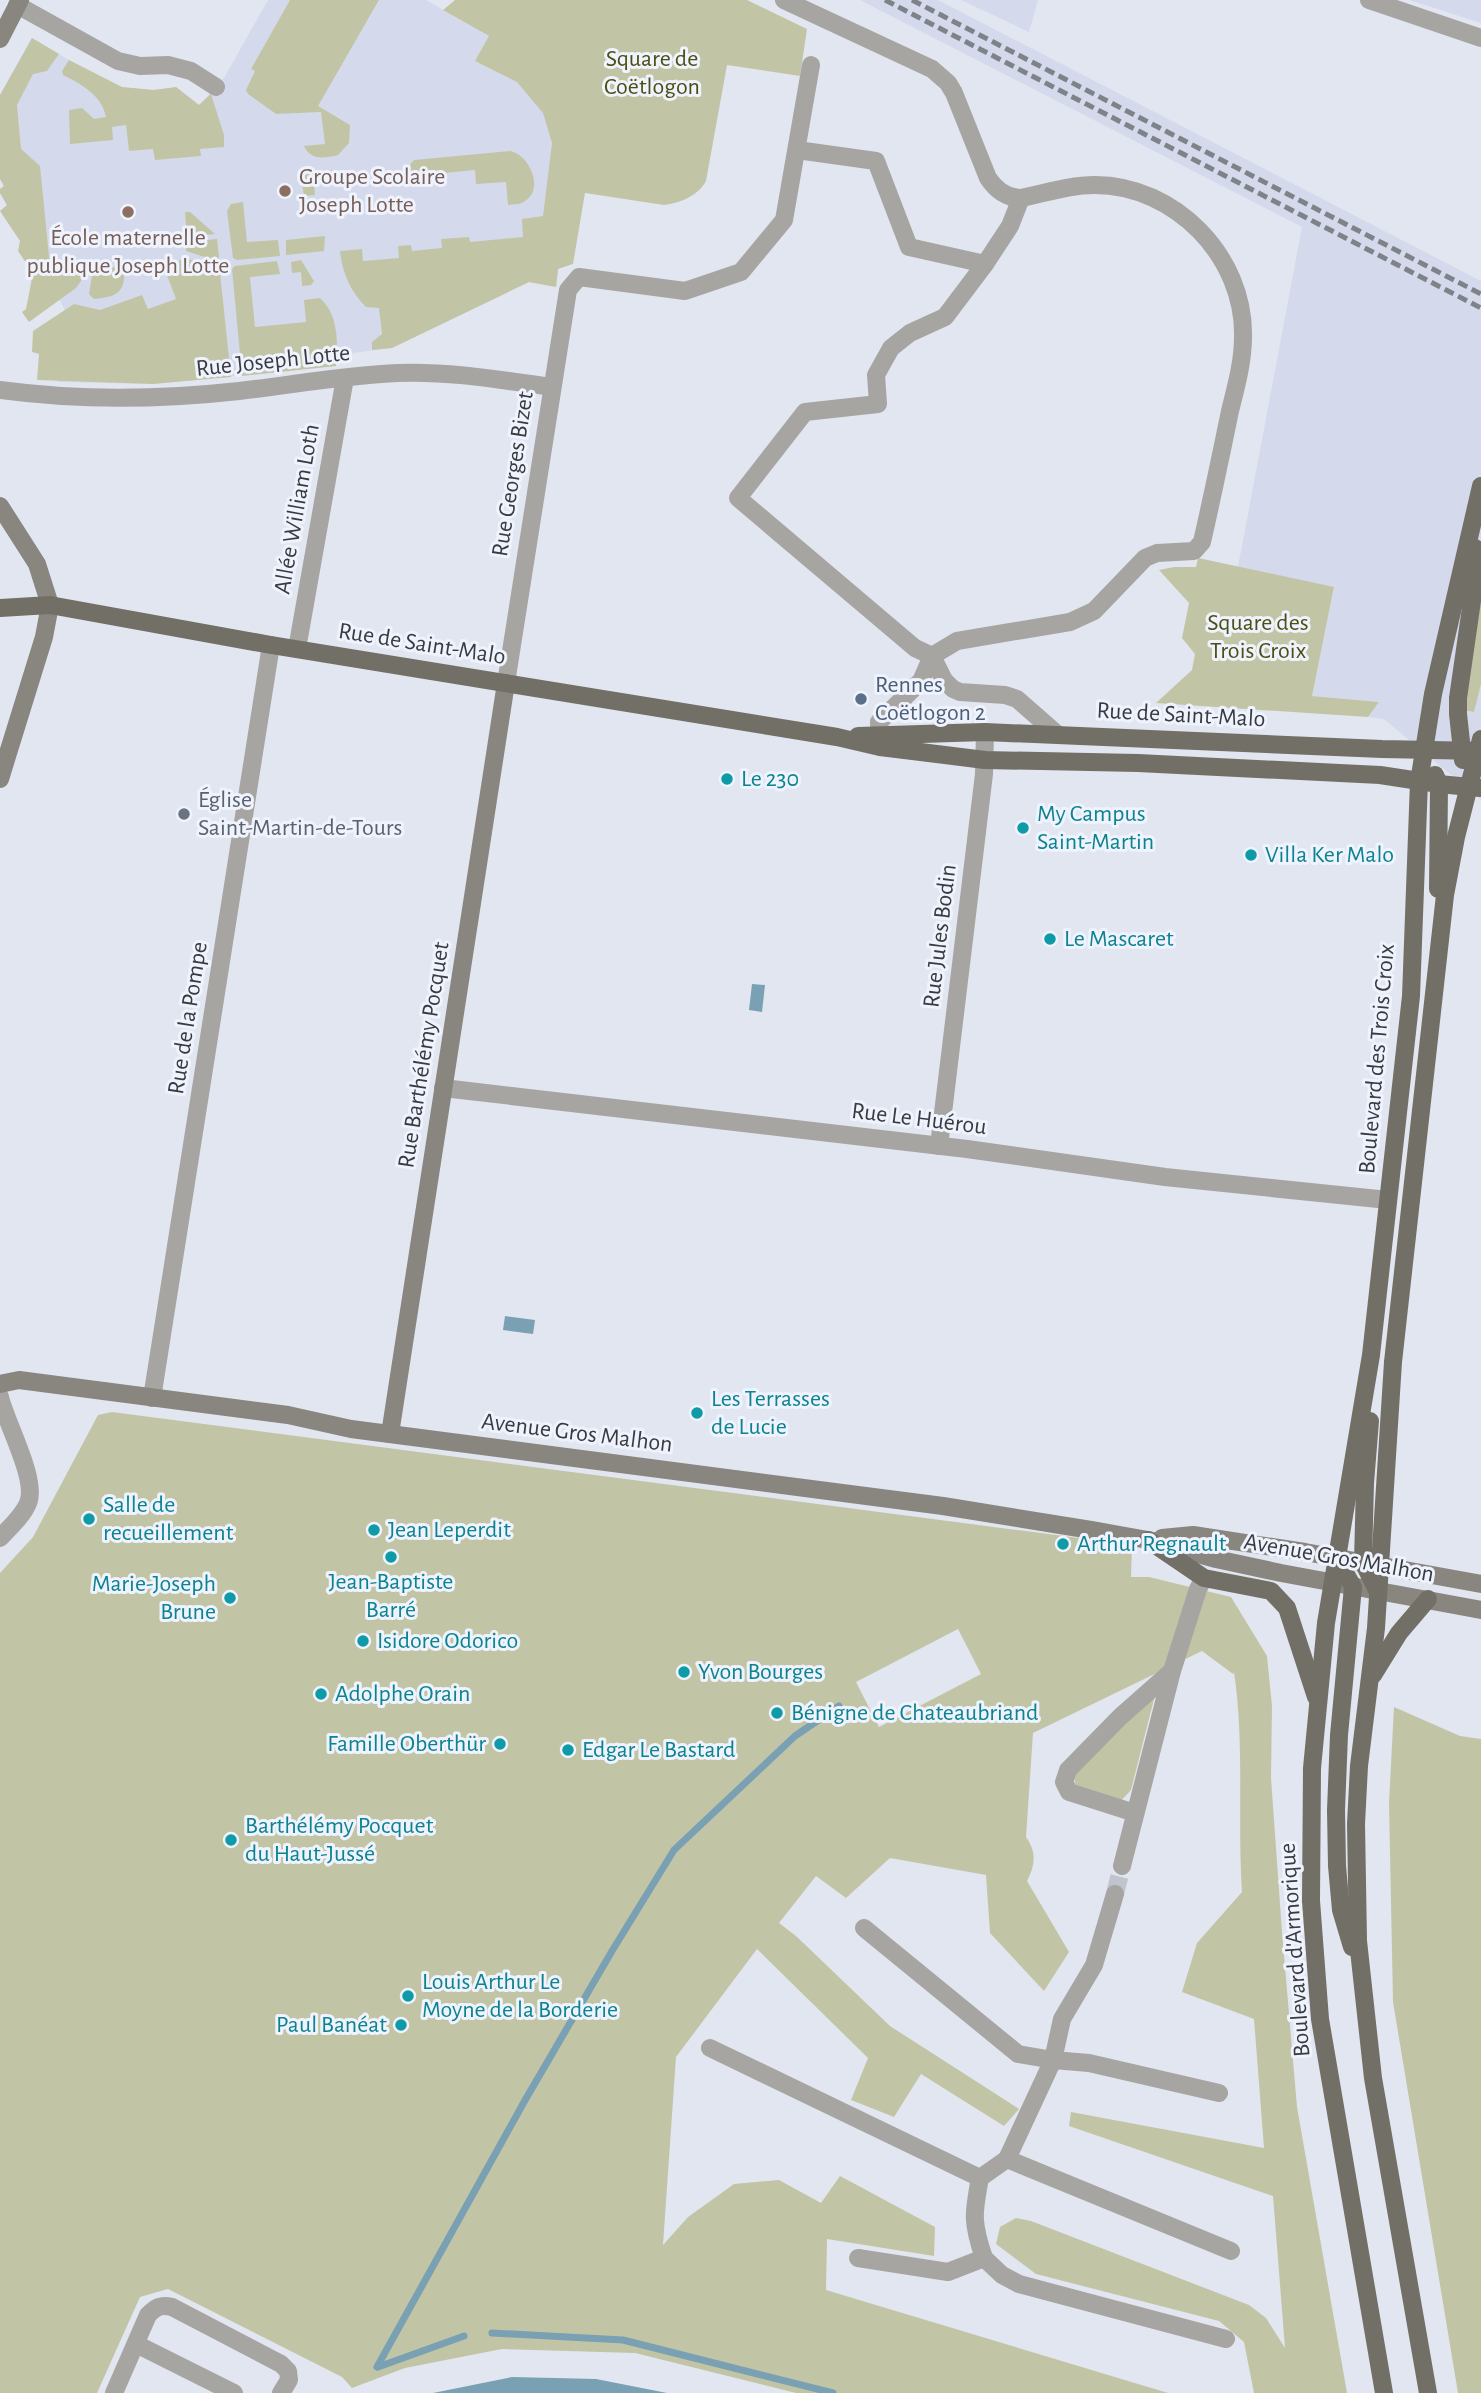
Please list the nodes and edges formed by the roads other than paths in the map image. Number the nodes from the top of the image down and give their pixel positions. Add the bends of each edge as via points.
1 (784, 0) edge
2 (1369, 0) edge
3 (19, 3) edge
4 (1481, 38) edge
5 (0, 39) edge
6 (811, 65) dead end
7 (216, 87) dead end
8 (797, 150) junction
9 (1021, 198) junction
10 (985, 264) junction
11 (345, 378) junction
12 (552, 387) junction
13 (0, 390) edge
14 (1481, 486) edge
15 (1477, 504) junction
16 (0, 506) edge
17 (50, 605) junction
18 (0, 608) edge
19 (271, 645) junction
20 (298, 649) junction
21 (932, 656) junction
22 (506, 683) junction
23 (985, 732) junction
24 (1057, 734) junction
25 (879, 741) junction
26 (1475, 748) edge
27 (1424, 749) junction
28 (985, 760) junction
29 (0, 779) edge
30 (1419, 782) junction
31 (1439, 784) junction
32 (1475, 787) edge
33 (1438, 959) junction
34 (443, 1088) junction
35 (939, 1146) junction
36 (1388, 1200) junction
37 (1371, 1355) junction
38 (0, 1384) edge
39 (0, 1397) edge
40 (152, 1398) junction
41 (390, 1434) junction
42 (0, 1538) edge
43 (1148, 1540) junction
44 (1337, 1558) junction
45 (1371, 1564) junction
46 (1204, 1578) junction
47 (1333, 1583) junction
48 (1481, 1584) edge
49 (1353, 1587) junction
50 (1378, 1592) junction
51 (1428, 1599) junction
52 (1481, 1610) edge
53 (1172, 1671) junction
54 (1369, 1681) junction
55 (1318, 1702) junction
56 (1135, 1813) junction
57 (1122, 1866) tunnel mouth
58 (1115, 1894) tunnel mouth
59 (864, 1928) dead end
60 (1362, 1984) junction
61 (710, 2048) dead end
62 (1054, 2060) junction
63 (1219, 2093) dead end
64 (1007, 2159) junction
65 (980, 2178) junction
66 (1231, 2251) dead end
67 (858, 2258) dead end
68 (984, 2258) junction
69 (1226, 2339) dead end
70 (136, 2344) junction
71 (114, 2393) edge
72 (234, 2393) edge
73 (281, 2393) edge
74 (1384, 2393) edge
75 (1428, 2393) edge

1 - 9 street via 940,75 954,93 988,178 994,187
2 - 4 street
3 - 5 street
3 - 7 street via 118,61 191,71
6 - 8 street
8 - 10 street via 876,161 909,247
8 - 12 street, Rue Georges Bizet via 784,220 741,272 685,291 579,277 568,290
9 - 10 street via 1010,226
9 - 21 street via 1097,185 1153,197 1170,206 1202,232 1226,267 1243,320 1242,355 1199,548 1145,558 1094,611 1070,622 957,641
10 - 21 street via 945,317 909,333 891,348 876,375 878,404 805,412 738,498 915,648
11 - 12 street, Rue Joseph Lotte via 436,373
11 - 13 street, Rue Joseph Lotte via 151,398 56,397
11 - 20 street, Allée William Loth
12 - 22 street, Rue Georges Bizet
14 - 15 main road
15 - 26 main road, Boulevard des Trois Croix via 1473,594 1458,698
15 - 27 main road
16 - 17 street via 37,564
17 - 18 main road, Rue de Saint-Malo
17 - 19 main road, Rue de Saint-Malo
17 - 29 street
19 - 20 main road, Rue de Saint-Malo
19 - 40 street, Rue de la Pompe
20 - 22 main road, Rue de Saint-Malo
21 - 24 street via 953,689 1017,699
21 - 25 street via 921,681 879,722
22 - 25 main road, Rue de Saint-Malo
22 - 34 street, Rue Barthélémy Pocquet
23 - 24 main road, Rue de Saint-Malo
23 - 25 main road, Rue de Saint-Malo
23 - 28 street, Rue Jules Bodin
24 - 27 main road, Rue de Saint-Malo
25 - 28 main road, Rue de Saint-Malo
26 - 27 main road, Rue de Saint-Malo
26 - 32 main road, Boulevard des Trois Croix
27 - 30 main road, Boulevard des Trois Croix
27 - 31 main road, Boulevard des Trois Croix
28 - 30 main road, Rue de Saint-Malo via 1380,775
28 - 35 street, Rue Jules Bodin
30 - 31 main road, Rue de Saint-Malo
30 - 36 main road, Boulevard des Trois Croix via 1411,996
31 - 32 main road, Rue de Saint-Malo
31 - 33 main road, Boulevard des Trois Croix
32 - 33 main road, Boulevard des Trois Croix via 1452,855
33 - 45 main road, Boulevard des Trois Croix
34 - 35 street, Rue Le Huérou
34 - 41 street, Rue Barthélémy Pocquet
35 - 36 street, Rue Le Huérou via 1165,1177
36 - 37 main road, Boulevard des Trois Croix
37 - 44 main road, Boulevard des Trois Croix
37 - 45 main road via 1365,1483
38 - 40 street, Avenue Gros Malhon via 19,1380
39 - 42 street via 31,1490 28,1505
40 - 41 street, Avenue Gros Malhon via 288,1415
41 - 43 street, Avenue Gros Malhon via 943,1506
43 - 44 street, Avenue Gros Malhon via 1193,1535
43 - 46 main road
43 - 47 street, Avenue Gros Malhon
44 - 45 street, Avenue Gros Malhon
44 - 47 main road, Boulevard des Trois Croix
44 - 49 main road
45 - 48 street, Avenue Gros Malhon
45 - 50 main road, Boulevard des Trois Croix
46 - 53 street
46 - 55 main road via 1271,1591 1280,1600 1292,1621
47 - 49 street, Avenue Gros Malhon
47 - 55 main road, Boulevard d'Armorique
49 - 50 street, Avenue Gros Malhon
49 - 60 main road via 1339,1735 1337,1866 1341,1910
50 - 51 street, Avenue Gros Malhon
50 - 54 main road
51 - 52 street, Avenue Gros Malhon
51 - 54 main road via 1399,1633
53 - 56 street
53 - 56 street via 1068,1770 1064,1782 1069,1793
54 - 60 main road via 1356,1824
55 - 74 main road, Boulevard d'Armorique via 1310,1836 1320,2019
56 - 57 street
58 - 62 street via 1094,1965 1062,2019
59 - 62 street via 1018,2053
60 - 75 main road via 1373,2078
61 - 65 street
62 - 63 street via 1089,2063
62 - 64 street
64 - 65 street
64 - 66 street
65 - 68 street via 973,2213
67 - 68 street via 948,2272
68 - 69 street via 1019,2284
70 - 71 street
70 - 72 street
70 - 73 street via 148,2315 156,2308 172,2307 281,2364 289,2380

